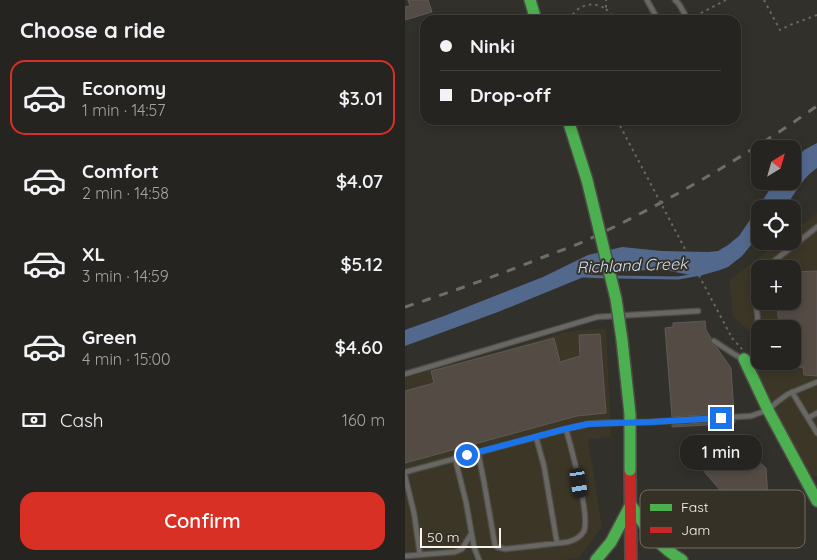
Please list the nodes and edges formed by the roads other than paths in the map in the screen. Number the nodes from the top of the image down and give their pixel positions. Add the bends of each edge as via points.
1 (530, 0) edge
2 (647, 0) edge
3 (675, 0) edge
4 (534, 15) edge
5 (655, 15) edge
6 (685, 15) edge
7 (570, 125) edge
8 (817, 227) edge
9 (775, 260) edge
10 (698, 311) dead end
11 (714, 341) dead end
12 (751, 358) edge
13 (744, 359) junction
14 (405, 374) edge
15 (817, 382) edge
16 (792, 392) junction
17 (769, 410) junction
18 (817, 414) edge
19 (808, 418) junction
20 (565, 429) junction
21 (817, 434) edge
22 (536, 437) junction
23 (478, 452) junction
24 (455, 458) junction
25 (405, 472) edge
26 (405, 476) edge
27 (813, 483) edge
28 (817, 501) edge
29 (631, 505) junction
30 (640, 519) edge
31 (471, 534) junction
32 (557, 544) junction
33 (664, 548) edge
34 (420, 555) junction
35 (405, 556) edge
36 (479, 560) edge
37 (596, 560) edge
38 (631, 560) edge
39 (681, 560) edge

1 - 4 main road
2 - 5 lane
3 - 6 lane
7 - 29 main road, bridge via 587,180 616,299 630,414
8 - 9 lane
10 - 14 lane via 597,317
11 - 13 lane
12 - 13 lane
13 - 17 main road
15 - 16 lane
16 - 17 lane
16 - 19 lane
17 - 20 lane via 751,416 594,423
17 - 27 main road
18 - 19 lane
19 - 21 lane
20 - 22 lane
20 - 32 lane via 579,483 585,524 579,538
22 - 23 lane
22 - 32 lane
23 - 24 lane
23 - 32 lane via 495,545 505,549
24 - 25 lane
24 - 31 lane
26 - 34 lane
27 - 28 main road
29 - 30 main road
29 - 37 main road via 611,544
29 - 38 main road
31 - 34 lane via 462,549 455,552
31 - 36 lane
33 - 39 main road
34 - 35 lane

